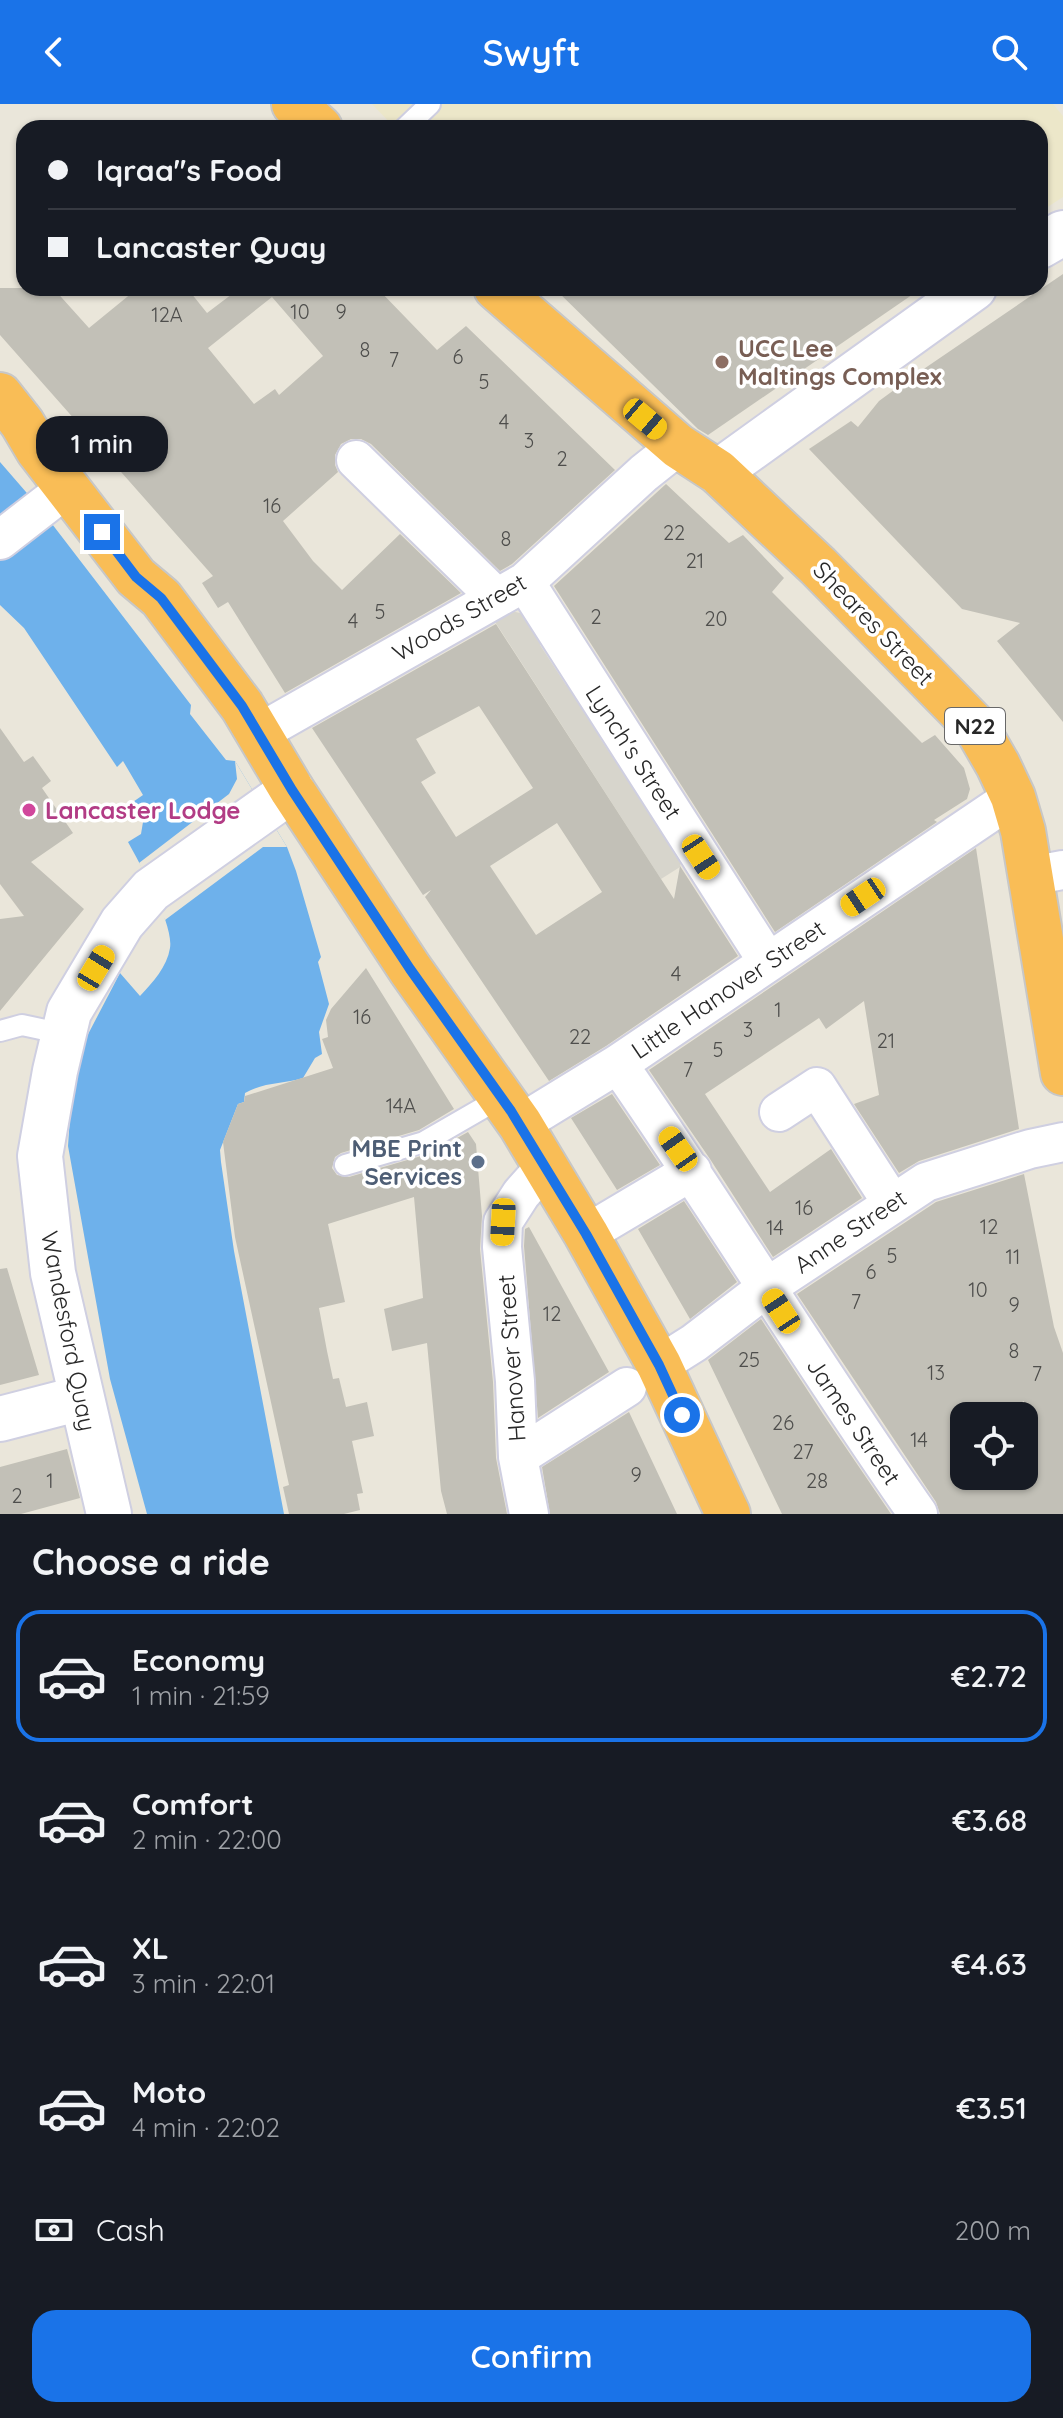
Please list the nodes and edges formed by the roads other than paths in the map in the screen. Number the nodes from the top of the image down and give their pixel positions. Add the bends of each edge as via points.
1 (294, 104) edge
2 (430, 104) edge
3 (311, 120) edge
4 (413, 120) edge
5 (505, 296) edge
6 (963, 296) edge
7 (0, 395) edge
8 (678, 446) junction
9 (356, 460) dead end
10 (718, 472) junction
11 (53, 498) junction
12 (0, 540) edge
13 (511, 589) junction
14 (259, 733) junction
15 (1013, 797) junction
16 (278, 800) junction
17 (1047, 873) edge
18 (768, 962) junction
19 (0, 1031) edge
20 (64, 1034) junction
21 (618, 1064) junction
22 (1063, 1073) edge
23 (511, 1111) junction
24 (779, 1112) dead end
25 (1063, 1142) edge
26 (345, 1165) dead end
27 (545, 1167) junction
28 (692, 1171) junction
29 (892, 1203) junction
30 (586, 1234) junction
31 (766, 1288) junction
32 (643, 1376) junction
33 (81, 1398) junction
34 (0, 1419) edge
35 (519, 1488) edge
36 (109, 1514) edge
37 (728, 1514) edge
38 (918, 1514) edge

1 - 3 highway
2 - 4 lane
5 - 8 highway, N22
6 - 10 street
7 - 11 highway
8 - 10 highway, N22
8 - 13 street, Woods Street
9 - 13 street, Lynch's Street
10 - 15 highway, Sheares Street / N22 via 976,727
11 - 12 street
11 - 14 highway via 161,598
13 - 14 street, Woods Street
13 - 18 street, Lynch's Street
14 - 16 highway
15 - 17 highway, Sheares Street / N22 via 1023,831
15 - 18 street, Little Hanover Street
16 - 20 street, Wandesford Quay via 151,890 122,923 69,1012
16 - 23 highway via 410,969
17 - 22 highway, Sheares Street / N22
18 - 21 street, Little Hanover Street
19 - 20 lane via 22,1025
20 - 33 street, Wandesford Quay via 40,1156 53,1273
21 - 23 street, Little Hanover Street
21 - 28 street, James Street
23 - 26 lane
23 - 27 highway
24 - 29 street via 817,1087
25 - 29 street, Anne Street via 926,1182
27 - 30 highway
27 - 35 street, Hanover Street via 503,1222
28 - 30 street
28 - 31 street, James Street
29 - 31 street, Anne Street
30 - 32 highway
31 - 32 street, Anne Street
31 - 38 street, James Street
32 - 35 street, Anne Street
32 - 37 highway
33 - 34 street
33 - 36 street, Wandesford Quay

